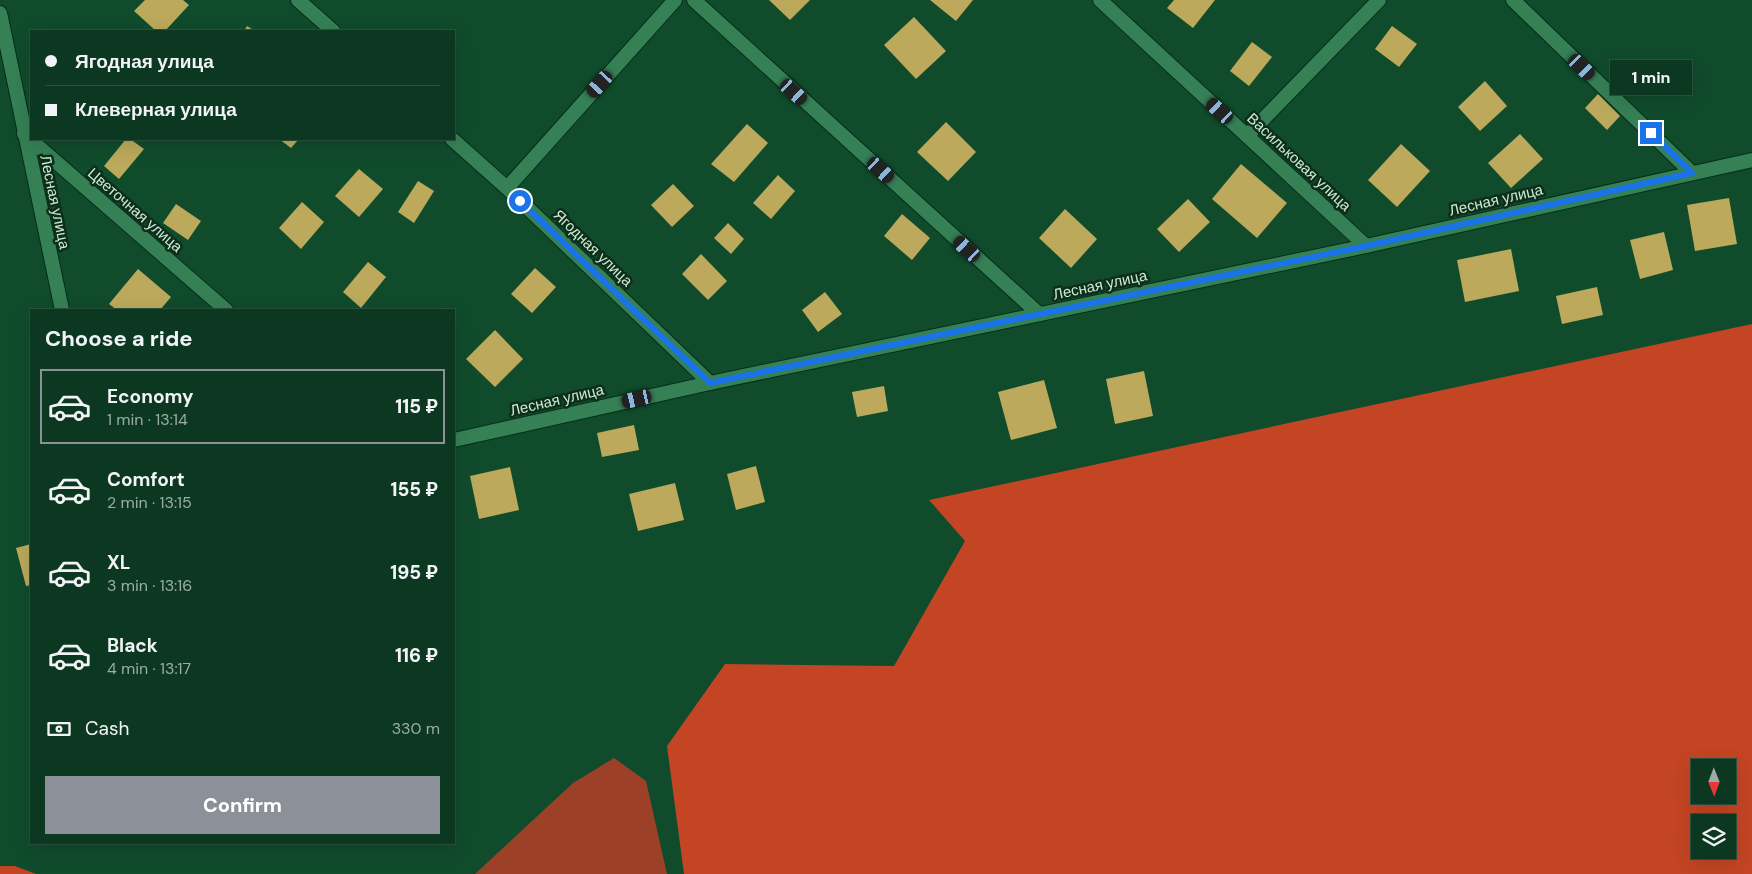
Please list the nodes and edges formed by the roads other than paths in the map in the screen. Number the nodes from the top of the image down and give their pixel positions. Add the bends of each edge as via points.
1 (298, 0) edge
2 (675, 0) edge
3 (694, 0) edge
4 (1100, 0) edge
5 (1379, 0) edge
6 (1513, 0) edge
7 (0, 13) edge
8 (331, 30) edge
9 (24, 134) junction
10 (1247, 136) junction
11 (30, 139) edge
12 (31, 140) edge
13 (453, 140) edge
14 (1752, 160) edge
15 (1692, 173) junction
16 (507, 188) junction
17 (1366, 246) junction
18 (62, 309) edge
19 (225, 309) edge
20 (1039, 314) junction
21 (710, 383) junction
22 (455, 440) edge

1 - 8 street
2 - 16 street
3 - 20 street
4 - 10 street, Васильковая улица
5 - 10 street
6 - 15 street
7 - 9 street, Лесная улица
9 - 11 street, Цветочная улица
9 - 18 street, Лесная улица
10 - 17 street, Васильковая улица
12 - 19 street, Цветочная улица
13 - 16 street, Ягодная улица
14 - 15 street, Лесная улица
15 - 17 street, Лесная улица
16 - 21 street, Ягодная улица
17 - 20 street, Лесная улица
20 - 21 street, Лесная улица
21 - 22 street, Лесная улица

